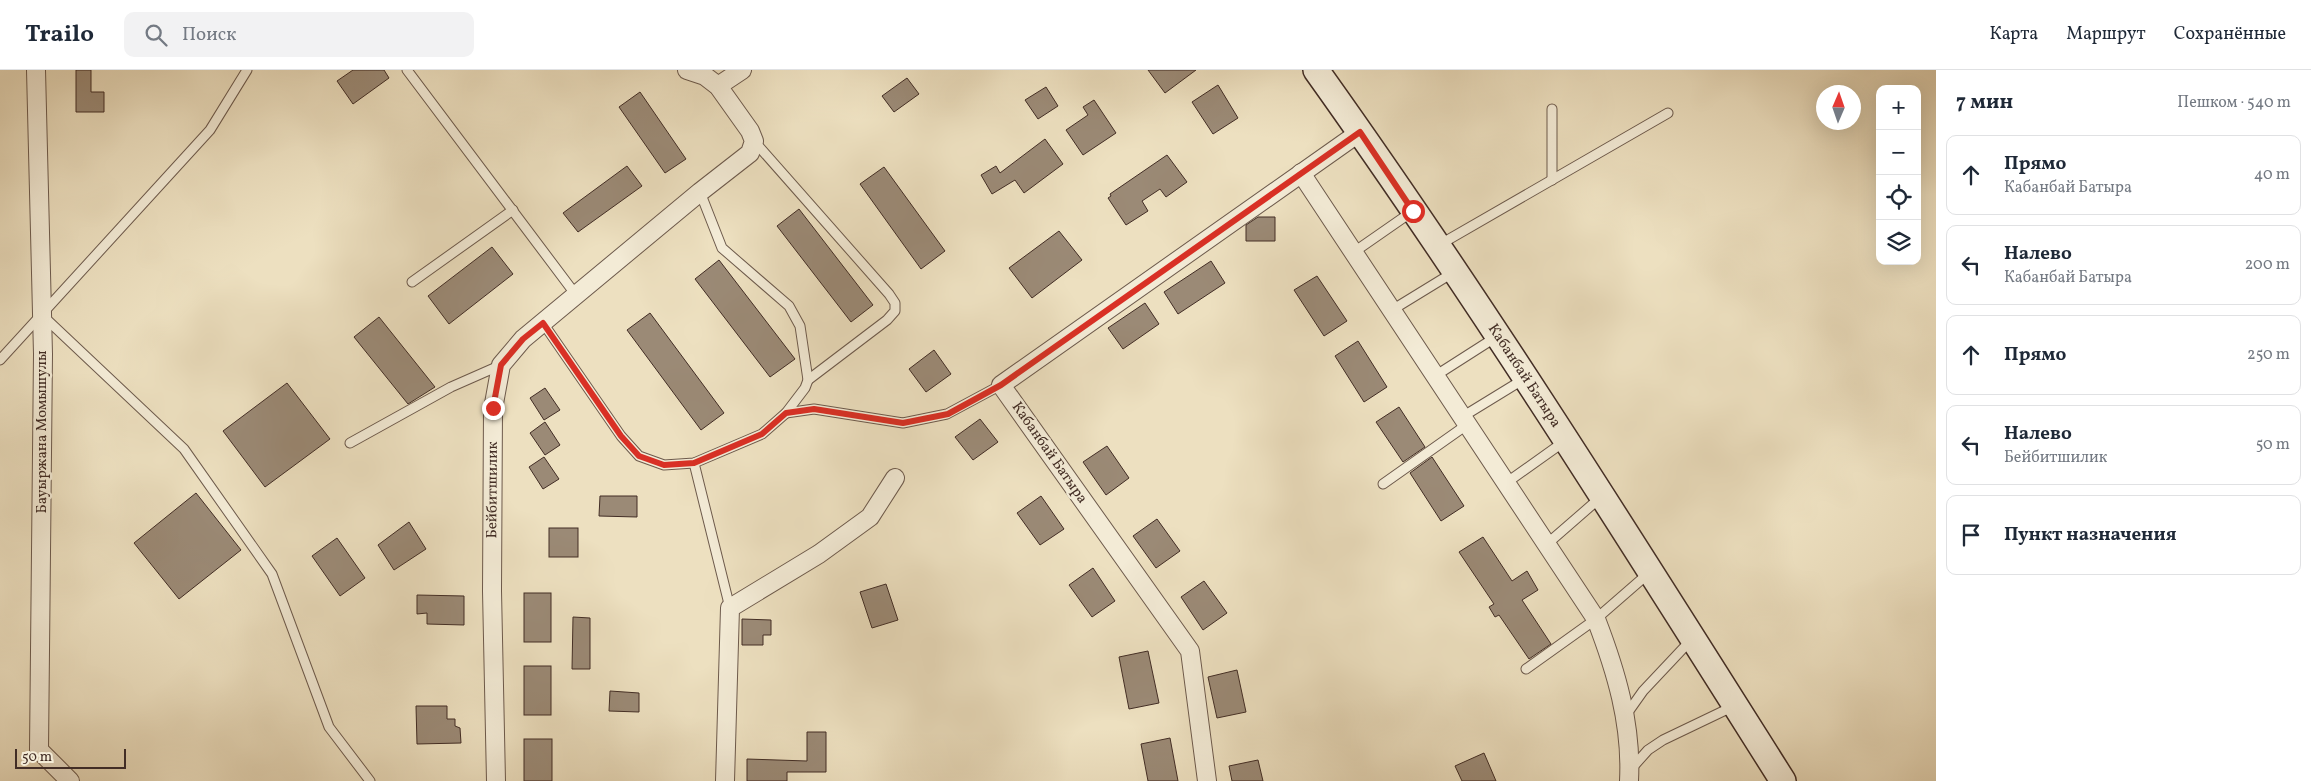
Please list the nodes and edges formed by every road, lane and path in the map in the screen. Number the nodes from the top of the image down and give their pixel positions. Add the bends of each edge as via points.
1 (36, 70) edge
2 (247, 70) edge
3 (407, 70) edge
4 (687, 70) edge
5 (742, 70) edge
6 (1316, 70) edge
7 (718, 86) junction
8 (1552, 109) dead end
9 (1668, 113) dead end
10 (1360, 132) junction
11 (754, 141) junction
12 (1302, 173) junction
13 (1552, 180) junction
14 (700, 192) junction
15 (512, 210) junction
16 (1413, 211) junction
17 (1436, 246) junction
18 (1354, 252) junction
19 (1454, 272) junction
20 (412, 282) dead end
21 (576, 295) junction
22 (1392, 310) junction
23 (42, 316) junction
24 (543, 323) junction
25 (1497, 337) junction
26 (0, 360) edge
27 (501, 365) junction
28 (1435, 376) junction
29 (1525, 379) junction
30 (808, 380) junction
31 (1001, 385) junction
32 (786, 413) junction
33 (1465, 420) junction
34 (1566, 441) junction
35 (350, 443) dead end
36 (694, 463) junction
37 (895, 478) dead end
38 (1506, 482) junction
39 (1383, 484) dead end
40 (1602, 496) junction
41 (1547, 544) junction
42 (1650, 572) junction
43 (730, 608) junction
44 (1596, 619) junction
45 (1688, 631) junction
46 (1526, 669) dead end
47 (1735, 705) junction
48 (1626, 715) junction
49 (1629, 776) edge
50 (70, 781) edge
51 (370, 781) edge
52 (496, 781) edge
53 (725, 781) edge
54 (1207, 781) edge
55 (1783, 781) edge

1 - 23 street, Бауыржана Момышулы
2 - 23 lane via 210,130
3 - 15 lane
4 - 7 street via 705,76
5 - 7 street
6 - 10 main road, Кабанбай Батыра
7 - 11 street
8 - 13 lane
9 - 13 lane
10 - 12 street
10 - 16 main road, Кабанбай Батыра
11 - 14 street via 750,153
11 - 30 lane via 895,303 895,311 887,320
12 - 18 street
12 - 31 street
13 - 17 lane
14 - 21 street
14 - 30 lane via 722,248 789,306 800,326
15 - 20 lane
15 - 21 lane
16 - 17 main road, Кабанбай Батыра
16 - 18 lane
17 - 19 main road, Кабанбай Батыра
18 - 22 street
19 - 22 lane
19 - 25 main road, Кабанбай Батыра
21 - 24 street
22 - 28 street
23 - 26 lane
23 - 50 street, Бауыржана Момышулы via 39,750
23 - 51 lane via 184,450 272,574 329,727
24 - 27 street via 523,339
24 - 36 lane via 621,436 639,456 664,465
25 - 28 lane
25 - 29 main road, Кабанбай Батыра
27 - 35 lane via 451,387
27 - 52 street, Бейбитшилик via 493,418
28 - 33 street
29 - 33 lane
29 - 34 main road, Кабанбай Батыра
30 - 32 lane
31 - 32 lane via 948,414 903,423 814,409
31 - 54 street, Кабанбай Батыра via 1190,651
32 - 36 lane via 762,434
33 - 38 street
33 - 39 lane
34 - 38 lane
34 - 40 main road, Кабанбай Батыра
36 - 43 lane
37 - 43 street via 870,518 819,554
38 - 41 street
40 - 41 lane
40 - 42 main road, Кабанбай Батыра
41 - 44 street
42 - 44 lane
42 - 45 main road, Кабанбай Батыра
43 - 53 street
44 - 46 lane
44 - 48 street via 1611,658
45 - 47 main road, Кабанбай Батыра
45 - 48 lane
47 - 49 lane via 1648,750
47 - 55 main road, Кабанбай Батыра
48 - 49 street

